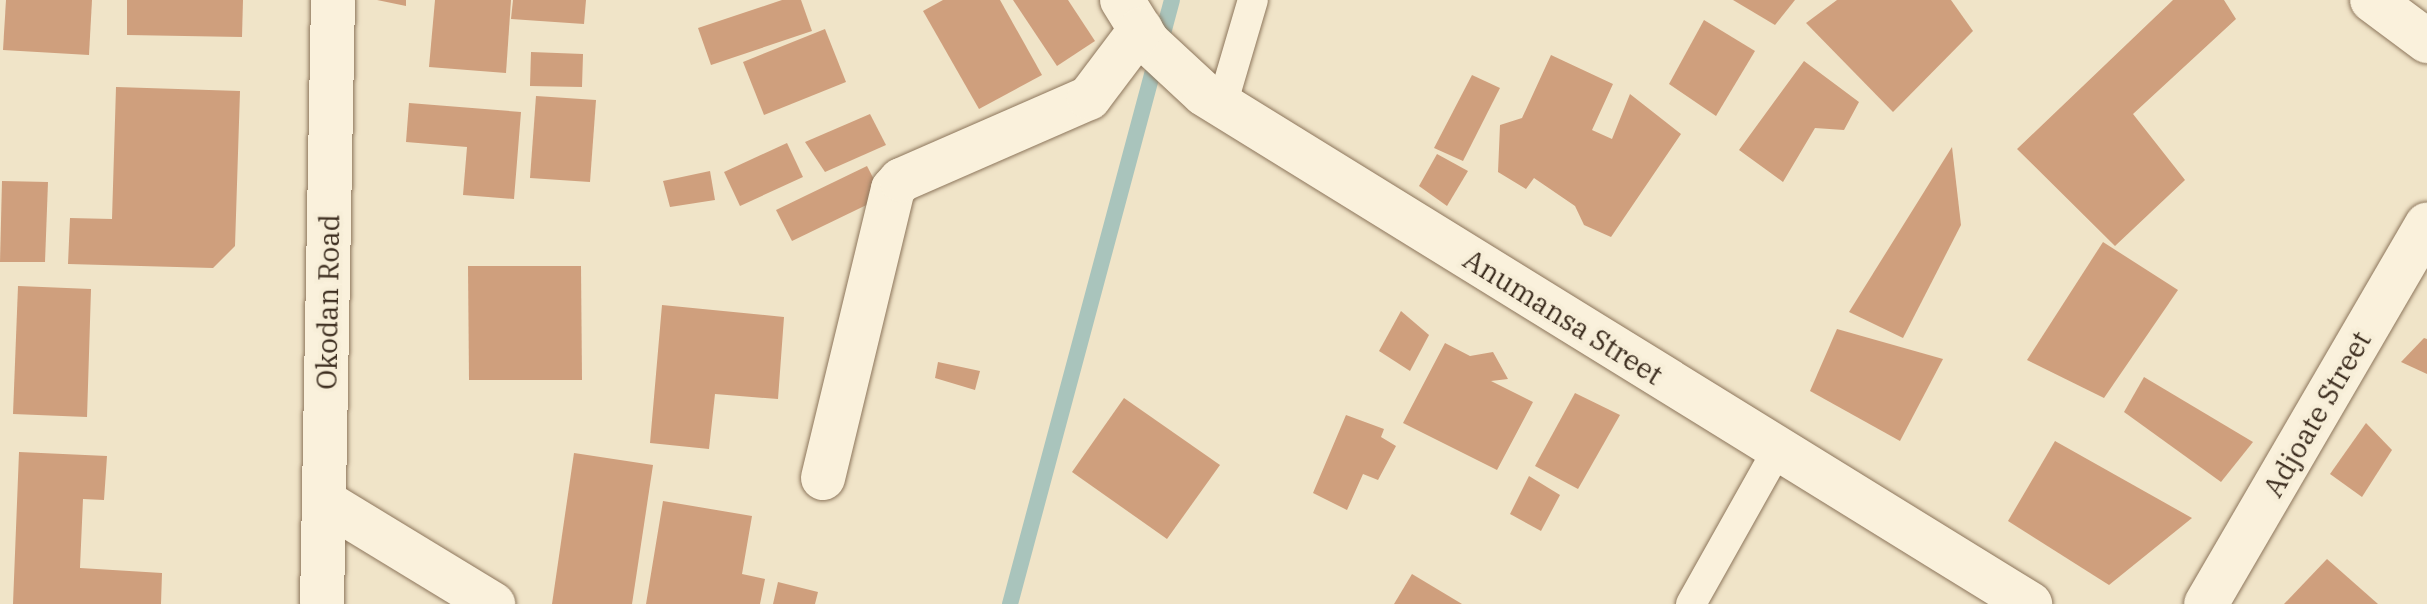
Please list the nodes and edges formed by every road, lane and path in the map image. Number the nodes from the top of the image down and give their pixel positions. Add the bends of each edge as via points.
1 (333, 0) edge
2 (1253, 0) edge
3 (2372, 0) edge
4 (1137, 24) edge
5 (2427, 41) edge
6 (1213, 99) junction
7 (2427, 225) edge
8 (1777, 451) junction
9 (823, 478) dead end
10 (325, 502) junction
11 (322, 604) edge
12 (493, 604) edge
13 (1691, 604) edge
14 (2030, 604) edge
15 (2206, 604) edge

1 - 10 street, Okodan Road
2 - 6 lane
3 - 5 street
4 - 6 street, Anumansa Street
4 - 9 street via 1089,98 901,180 893,189
6 - 8 street, Anumansa Street
7 - 15 street, Adjoate Street
8 - 13 lane
8 - 14 street, Anumansa Street
10 - 11 street, Okodan Road
10 - 12 street

